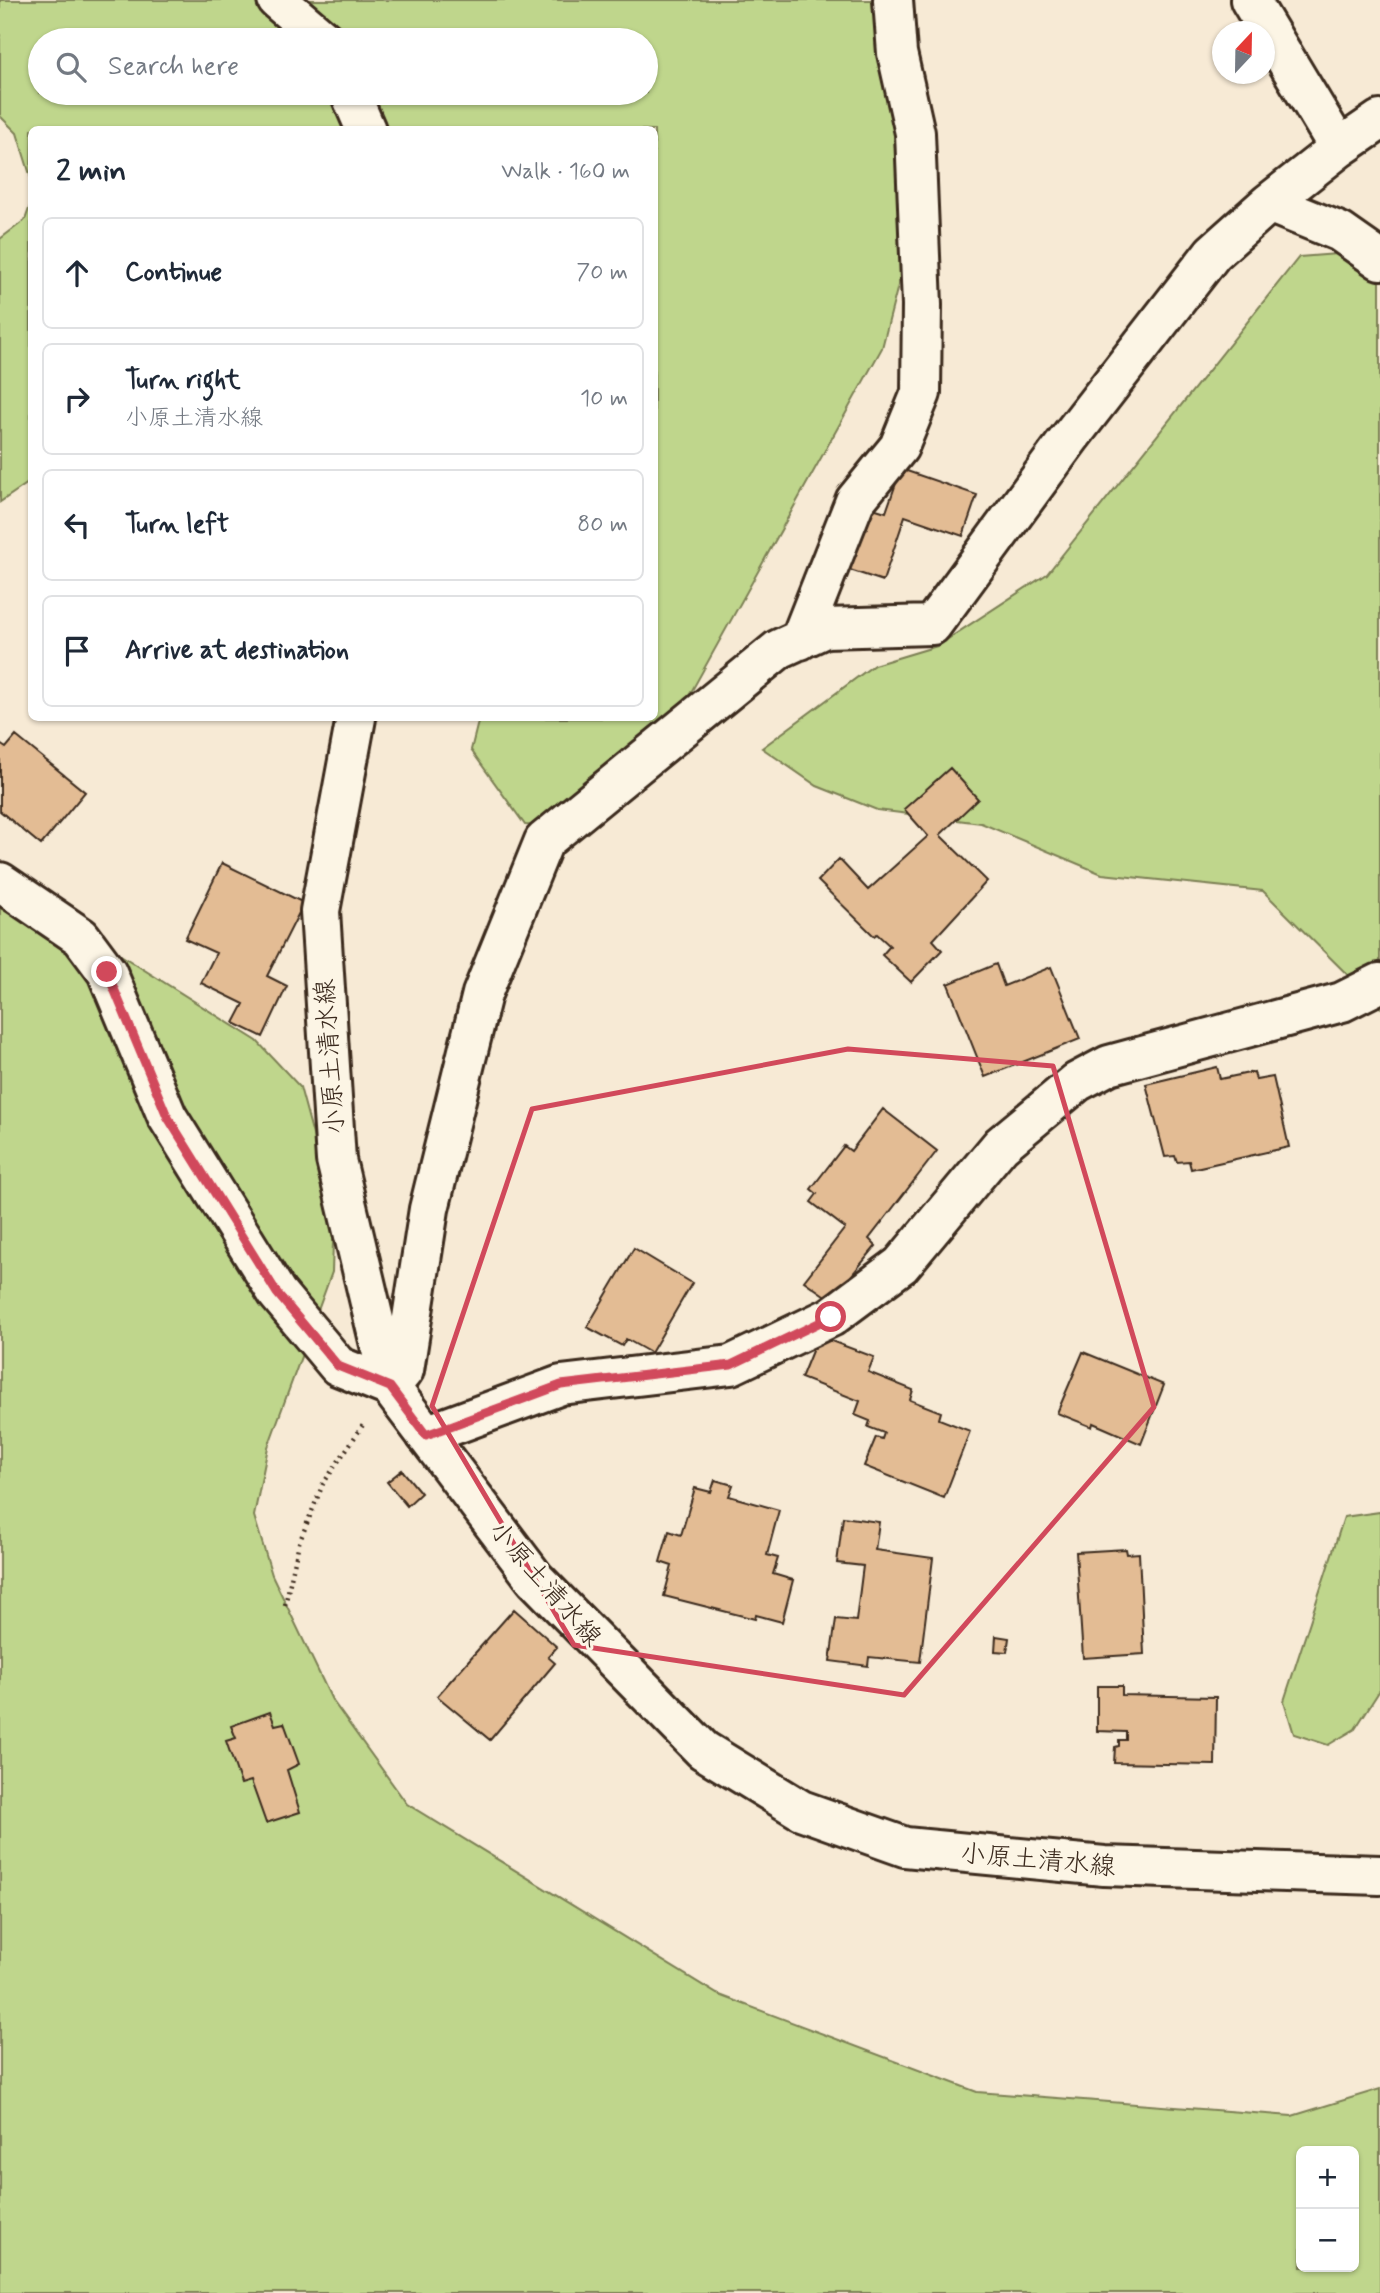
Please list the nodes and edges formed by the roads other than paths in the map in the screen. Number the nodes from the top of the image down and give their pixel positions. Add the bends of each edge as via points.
1 (277, 0) edge
2 (893, 0) edge
3 (1250, 0) edge
4 (310, 28) edge
5 (355, 105) edge
6 (1380, 120) edge
7 (364, 126) edge
8 (1339, 148) junction
9 (1269, 203) junction
10 (1380, 260) edge
11 (800, 640) junction
12 (355, 721) edge
13 (0, 881) edge
14 (1380, 983) edge
15 (390, 1387) junction
16 (426, 1435) junction
17 (1380, 1875) edge

1 - 4 street
2 - 11 street via 897,52 915,133 922,305 920,393 899,447 855,501
3 - 8 street
5 - 7 street
6 - 8 street
8 - 9 street
9 - 10 street via 1340,232
9 - 11 street via 1213,253 932,625 825,628
11 - 15 street via 779,649 544,841 482,994 429,1209 404,1370
12 - 15 street, 小原土清水線 via 320,911 336,1160
13 - 15 street via 82,937 107,972 167,1116 277,1293 338,1366
14 - 16 street via 1342,1002 1110,1065 1077,1082 1001,1144 901,1265 831,1317 731,1365 561,1385
15 - 16 street, 小原土清水線
16 - 17 street, 小原土清水線 via 535,1579 693,1741 801,1810 905,1847 1104,1866

